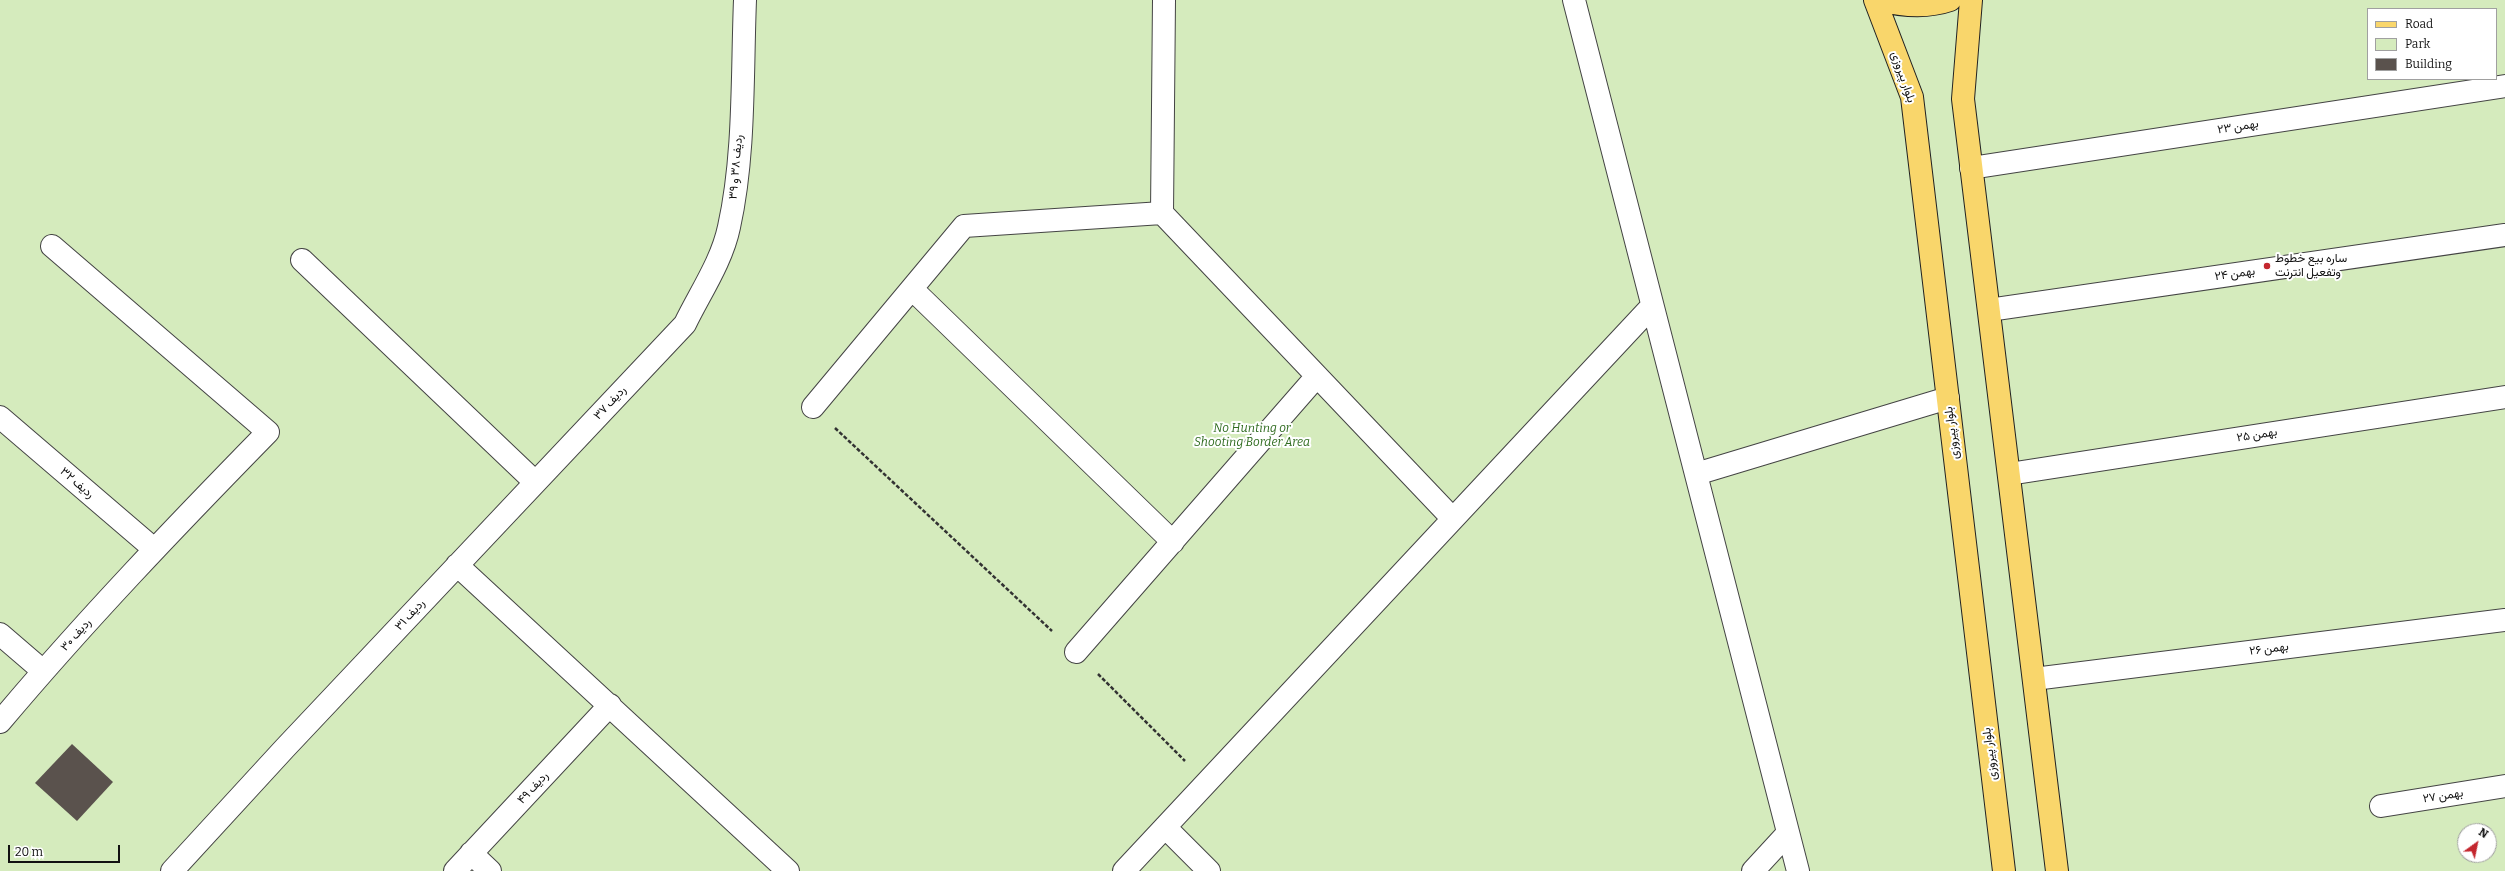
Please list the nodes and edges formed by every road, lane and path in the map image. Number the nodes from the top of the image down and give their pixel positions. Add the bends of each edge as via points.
1 (745, 0) edge
2 (1164, 0) edge
3 (1574, 0) edge
4 (1875, 0) edge
5 (1879, 0) edge
6 (1950, 0) edge
7 (1971, 0) edge
8 (2505, 86) edge
9 (1971, 168) junction
10 (1162, 213) junction
11 (2505, 235) edge
12 (52, 246) dead end
13 (302, 260) dead end
14 (912, 289) junction
15 (1652, 306) junction
16 (1989, 310) junction
17 (685, 324) joint
18 (1317, 376) junction
19 (2505, 396) edge
20 (1948, 398) junction
21 (813, 407) joint
22 (0, 417) edge
23 (1696, 474) junction
24 (2010, 474) junction
25 (535, 482) junction
26 (1453, 519) junction
27 (1173, 542) junction
28 (154, 549) junction
29 (457, 565) junction
30 (2505, 620) edge
31 (0, 634) edge
32 (1076, 652) junction
33 (43, 671) junction
34 (2034, 678) junction
35 (610, 706) junction
36 (0, 722) edge
37 (1207, 783) junction
38 (2505, 786) edge
39 (2381, 806) dead end
40 (1165, 828) junction
41 (1788, 833) junction
42 (471, 853) junction
43 (172, 871) edge
44 (455, 871) edge
45 (490, 871) edge
46 (788, 871) edge
47 (1124, 871) edge
48 (1209, 871) edge
49 (1753, 871) edge
50 (1798, 871) edge
51 (2004, 871) edge
52 (2057, 871) edge

1 - 17 street, ردیف ۳۸ و ۳۹ via 738,173 729,228 712,270
2 - 10 street
3 - 15 street
4 - 20 main road, بلوار پیروزی via 1912,97
5 - 6 main road via 1899,5 1924,6
7 - 9 main road via 1963,99
8 - 9 street, بهمن ۲۳
9 - 16 main road
10 - 14 street via 964,226
10 - 18 street
11 - 16 street, بهمن ۲۴
12 - 28 street, ردیف ۳۰ via 268,432
13 - 25 street
14 - 21 street
14 - 27 street
15 - 23 street
15 - 26 street
16 - 24 main road
17 - 25 street, ردیف ۳۷
18 - 26 street
18 - 27 street
19 - 24 street, بهمن ۲۵
20 - 23 street
20 - 51 main road, بلوار پیروزی
21 - 32 path
22 - 28 street, ردیف ۳۲
23 - 41 street
24 - 34 main road
25 - 29 street, ردیف ۳۱
26 - 37 street
27 - 32 street
28 - 33 street, ردیف ۳۰
29 - 35 street
29 - 43 street, ردیف ۳۱
30 - 34 street, بهمن ۲۶
31 - 33 street
32 - 37 path
33 - 36 street, ردیف ۳۰
34 - 52 main road
35 - 42 street, ردیف ۴۹
35 - 46 street
37 - 40 street
38 - 39 street, بهمن ۲۷
40 - 47 street
40 - 48 street
41 - 49 street
41 - 50 street
42 - 44 street, ردیف ۴۹
42 - 45 street

